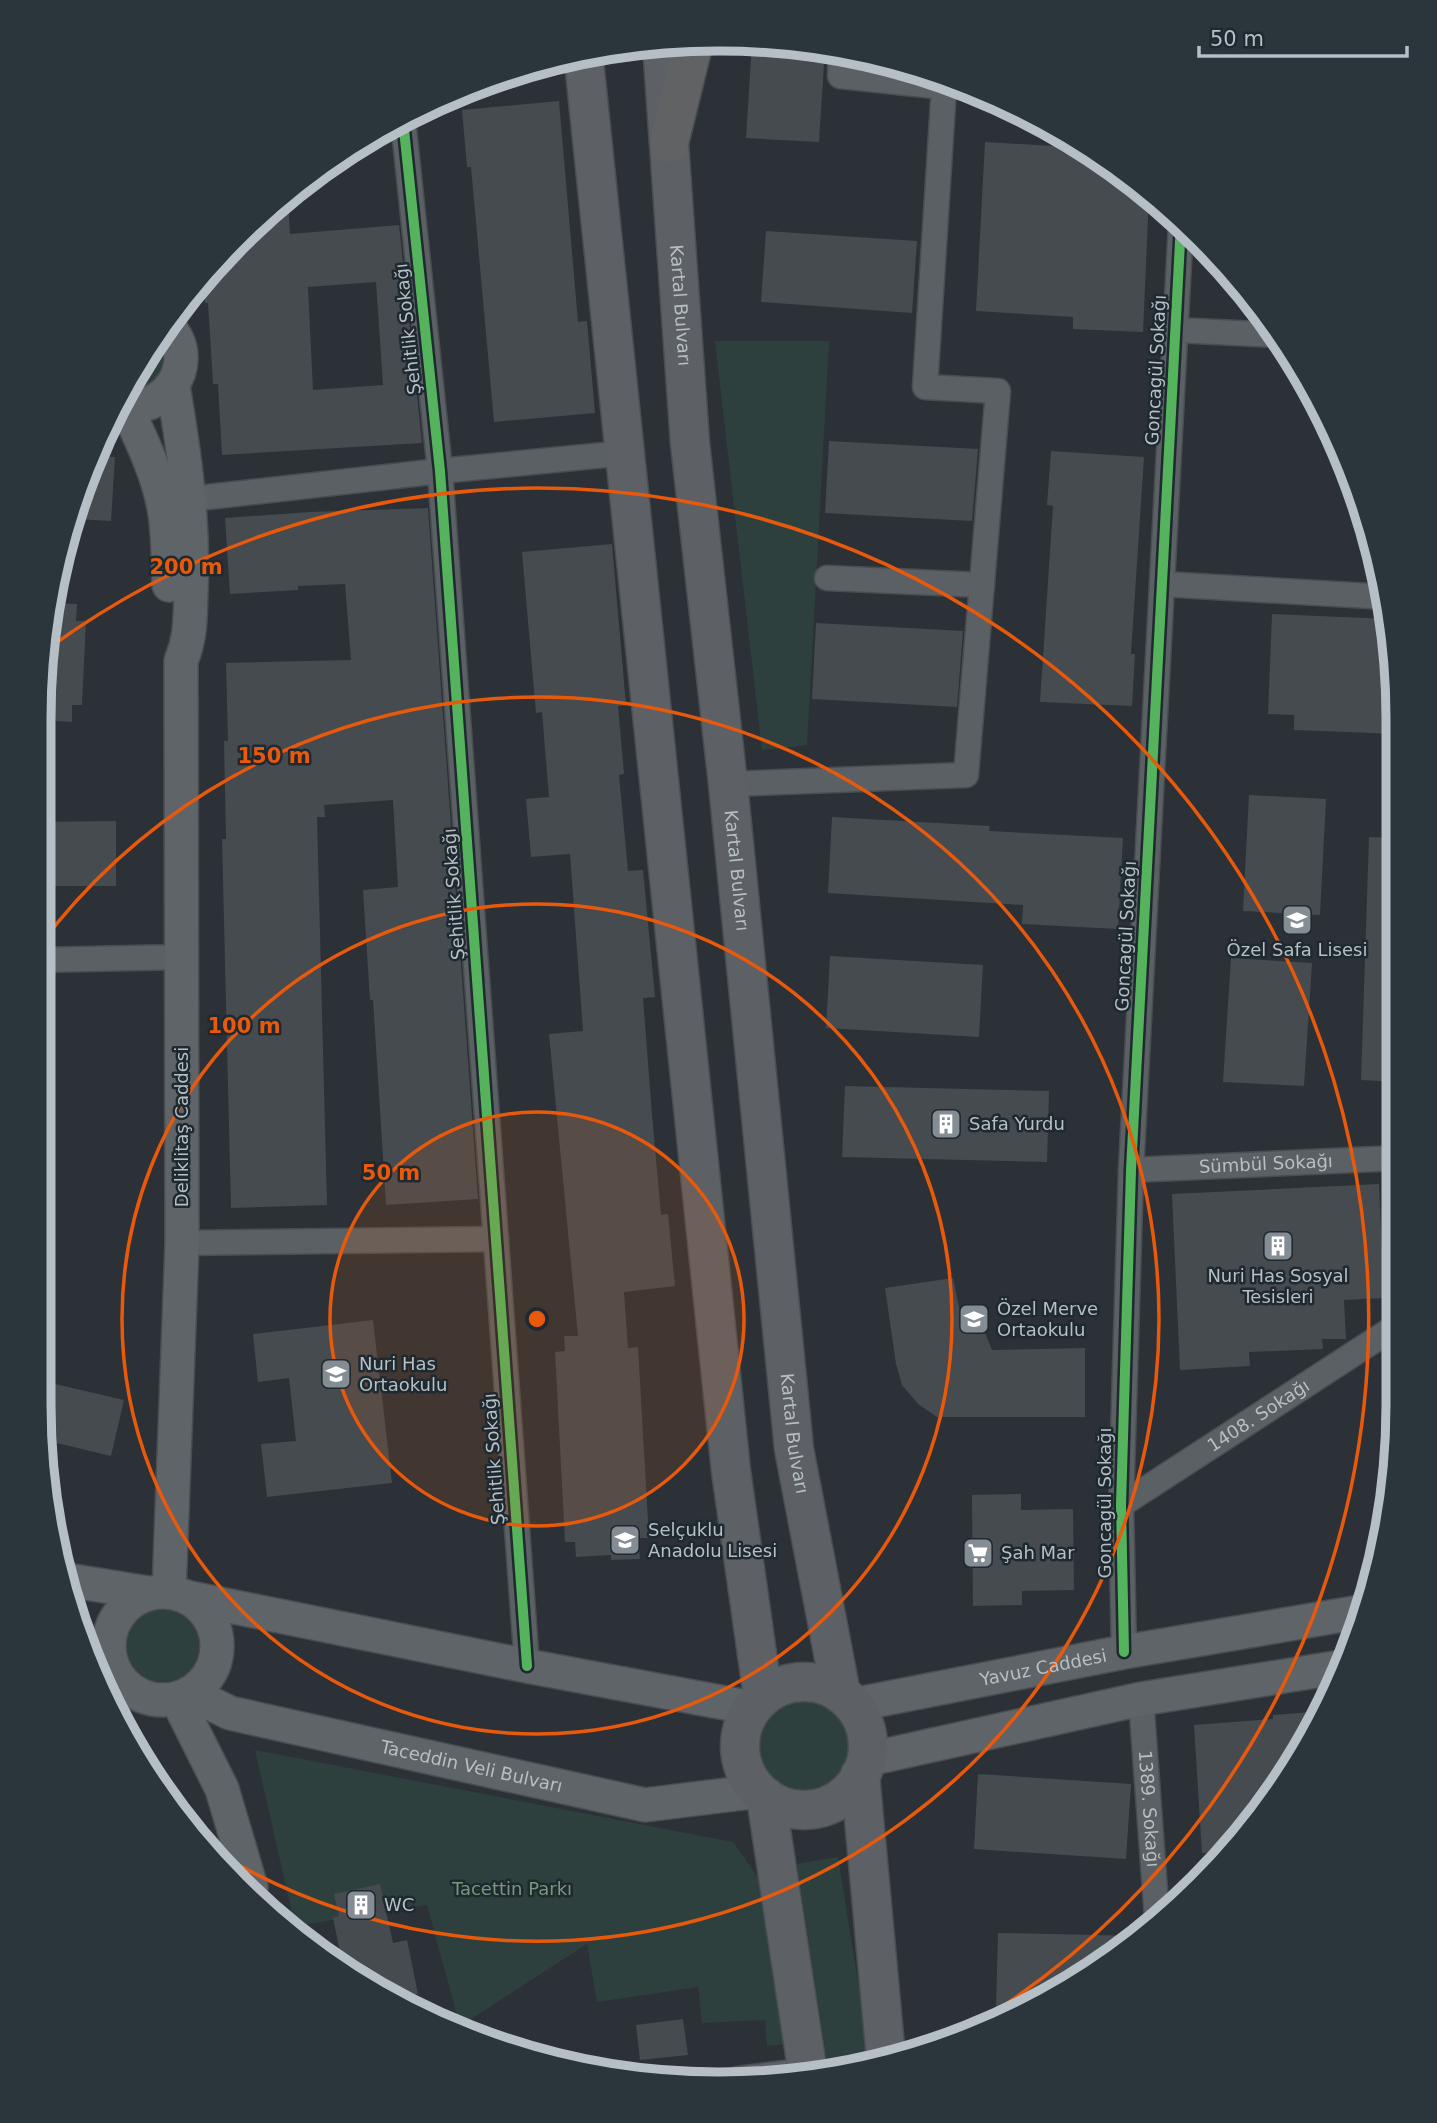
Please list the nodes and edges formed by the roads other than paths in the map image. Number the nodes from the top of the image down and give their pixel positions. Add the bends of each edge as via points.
1 (691, 52) edge
2 (663, 53) edge
3 (841, 62) edge
4 (584, 65) edge
5 (932, 86) edge
6 (944, 90) edge
7 (404, 130) edge
8 (669, 143) junction
9 (1180, 236) edge
10 (1175, 330) junction
11 (173, 334) edge
12 (1264, 334) edge
13 (173, 386) junction
14 (129, 405) edge
15 (126, 412) edge
16 (625, 453) junction
17 (440, 471) junction
18 (190, 499) junction
19 (827, 578) dead end
20 (1162, 584) junction
21 (982, 585) junction
22 (1375, 596) edge
23 (181, 661) junction
24 (728, 784) junction
25 (182, 957) junction
26 (51, 960) edge
27 (1386, 1159) edge
28 (1131, 1170) junction
29 (496, 1239) junction
30 (182, 1243) junction
31 (1386, 1333) edge
32 (1121, 1505) junction
33 (75, 1581) edge
34 (169, 1594) junction
35 (1353, 1613) edge
36 (1124, 1652) junction
37 (527, 1666) junction
38 (1331, 1669) edge
39 (121, 1691) edge
40 (183, 1696) junction
41 (847, 1699) junction
42 (1141, 1699) junction
43 (758, 1702) junction
44 (863, 1768) junction
45 (762, 1794) junction
46 (249, 1880) edge
47 (1156, 1909) edge
48 (885, 2050) edge
49 (807, 2067) edge

1 - 8 highway
2 - 8 main road, Kartal Bulvarı
3 - 5 street via 840,76
4 - 16 main road
6 - 21 street via 925,387 998,391
7 - 17 street, Şehitlik Sokağı
8 - 24 main road, Kartal Bulvarı via 690,443
9 - 10 street, Goncagül Sokağı
10 - 12 street
10 - 20 street, Goncagül Sokağı
11 - 13 street via 181,360
13 - 14 street via 152,403
13 - 18 street, Deliklitaş Caddesi
15 - 23 street, Deliklitaş Caddesi via 156,475 164,506 172,645
16 - 17 street
16 - 43 main road
17 - 18 street
17 - 29 street, Şehitlik Sokağı
18 - 23 street, Deliklitaş Caddesi via 189,643
19 - 21 street
20 - 22 street
20 - 28 street, Goncagül Sokağı
21 - 24 street via 967,775
23 - 25 street, Deliklitaş Caddesi
24 - 41 main road, Kartal Bulvarı via 794,1449
25 - 26 street
25 - 30 street, Deliklitaş Caddesi
27 - 28 street, Sümbül Sokağı
28 - 32 street, Goncagül Sokağı
29 - 30 street
29 - 37 street, Şehitlik Sokağı
30 - 34 street, Deliklitaş Caddesi
31 - 32 street, 1408. Sokağı
32 - 36 street, Goncagül Sokağı
33 - 34 street
34 - 37 street
34 - 39 street via 135,1598 115,1618 108,1646 115,1673 124,1685
34 - 40 street via 201,1607 210,1618 217,1646 210,1673
35 - 36 street, Yavuz Caddesi
36 - 41 street, Yavuz Caddesi
37 - 43 street
38 - 42 street
39 - 40 street via 163,1701
40 - 45 street, Taceddin Veli Bulvarı via 230,1713 645,1805
40 - 46 street via 222,1789
41 - 43 main road via 819,1684 794,1682
41 - 44 main road via 867,1736
42 - 44 street
42 - 47 street, 1389. Sokağı
43 - 45 main road via 740,1739 745,1772
44 - 45 main road via 844,1796 814,1809 789,1808
44 - 48 main road
45 - 49 main road

